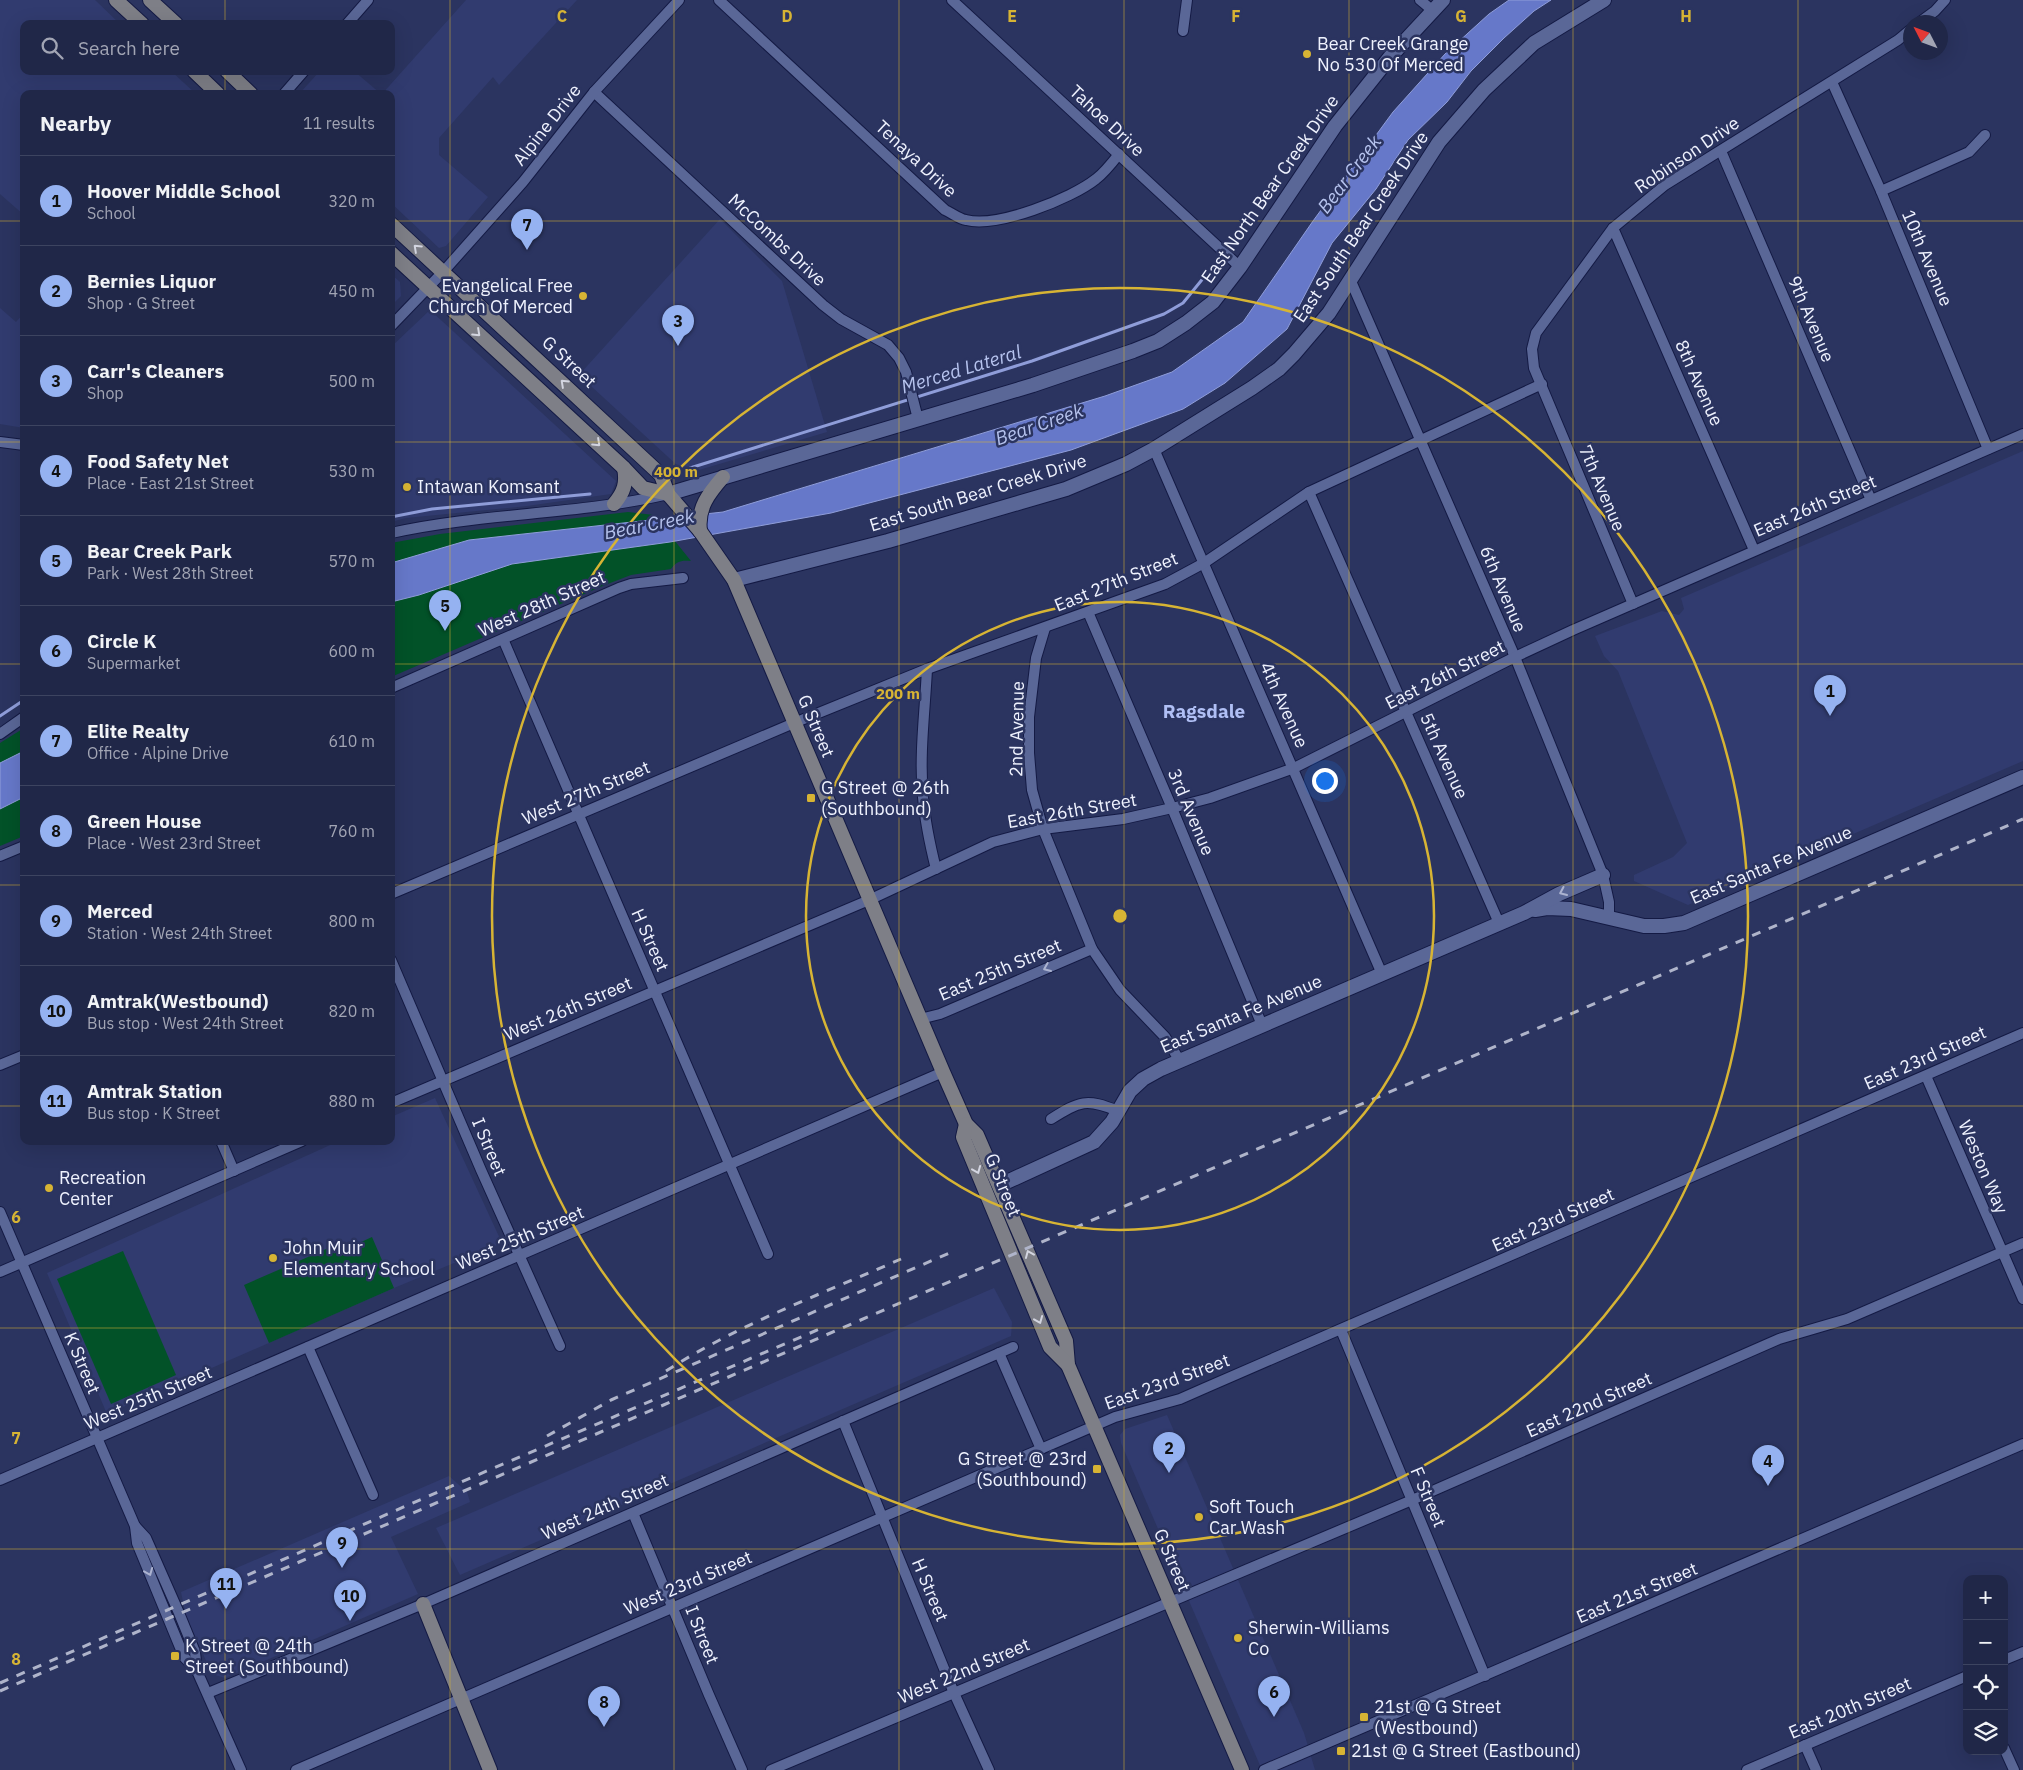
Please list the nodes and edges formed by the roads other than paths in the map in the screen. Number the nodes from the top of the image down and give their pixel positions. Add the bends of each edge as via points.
1 (116, 0) edge
2 (150, 0) edge
3 (368, 0) edge
4 (679, 0) edge
5 (719, 0) edge
6 (952, 0) edge
7 (1187, 0) edge
8 (1420, 0) edge
9 (1443, 0) edge
10 (1604, 0) edge
11 (1945, 0) edge
12 (1432, 10) junction
13 (1930, 15) edge
14 (138, 20) edge
15 (172, 20) edge
16 (350, 20) edge
17 (1183, 31) dead end
18 (1903, 35) edge
19 (198, 75) edge
20 (231, 75) edge
21 (301, 75) edge
22 (1832, 82) junction
23 (214, 90) edge
24 (247, 90) edge
25 (287, 90) edge
26 (594, 92) junction
27 (1985, 135) dead end
28 (1721, 151) junction
29 (1119, 154) junction
30 (1881, 191) junction
31 (395, 228) edge
32 (1613, 228) junction
33 (395, 257) edge
34 (1240, 267) junction
35 (444, 272) junction
36 (1350, 279) junction
37 (429, 288) junction
38 (395, 322) edge
39 (1542, 384) junction
40 (917, 413) junction
41 (2023, 434) edge
42 (1420, 439) junction
43 (0, 442) edge
44 (20, 444) edge
45 (1154, 449) junction
46 (1988, 449) junction
47 (624, 468) junction
48 (723, 477) junction
49 (1309, 492) junction
50 (668, 494) junction
51 (1871, 500) junction
52 (614, 504) junction
53 (700, 531) junction
54 (395, 532) edge
55 (1754, 550) junction
56 (1204, 563) junction
57 (683, 578) dead end
58 (734, 580) junction
59 (1633, 604) junction
60 (1088, 612) junction
61 (1045, 628) junction
62 (503, 639) junction
63 (1514, 657) junction
64 (927, 669) junction
65 (395, 686) edge
66 (1407, 712) junction
67 (20, 720) edge
68 (794, 723) junction
69 (0, 734) edge
70 (1294, 768) junction
71 (2023, 777) edge
72 (1172, 808) junction
73 (579, 813) junction
74 (1043, 829) junction
75 (20, 848) edge
76 (0, 856) edge
77 (936, 869) junction
78 (1603, 875) junction
79 (395, 892) edge
80 (868, 900) junction
81 (1524, 913) junction
82 (1609, 917) junction
83 (1499, 923) junction
84 (1092, 949) junction
85 (395, 969) edge
86 (1382, 974) junction
87 (654, 990) junction
88 (920, 1019) junction
89 (1262, 1025) junction
90 (2023, 1033) edge
91 (20, 1057) edge
92 (1180, 1060) junction
93 (0, 1065) edge
94 (943, 1072) junction
95 (1926, 1076) junction
96 (443, 1081) junction
97 (395, 1101) edge
98 (1118, 1110) junction
99 (1051, 1119) dead end
100 (966, 1124) junction
101 (223, 1145) edge
102 (293, 1145) edge
103 (730, 1165) junction
104 (234, 1171) junction
105 (1000, 1185) junction
106 (0, 1212) edge
107 (2023, 1243) edge
108 (2002, 1252) junction
109 (768, 1254) dead end
110 (520, 1257) junction
111 (22, 1263) junction
112 (0, 1272) edge
113 (2023, 1299) edge
114 (1342, 1330) junction
115 (560, 1346) dead end
116 (308, 1347) junction
117 (1013, 1347) dead end
118 (999, 1353) junction
119 (1068, 1365) junction
120 (843, 1421) junction
121 (1093, 1426) junction
122 (96, 1438) junction
123 (2023, 1444) edge
124 (1041, 1449) junction
125 (0, 1480) edge
126 (373, 1495) dead end
127 (1412, 1500) junction
128 (633, 1512) junction
129 (882, 1518) junction
130 (1169, 1602) junction
131 (423, 1604) junction
132 (674, 1607) junction
133 (2023, 1652) edge
134 (2008, 1658) edge
135 (1485, 1676) junction
136 (1963, 1678) edge
137 (208, 1693) junction
138 (954, 1693) junction
139 (462, 1698) junction
140 (1805, 1745) junction
141 (2007, 1755) edge
142 (241, 1770) edge
143 (296, 1770) edge
144 (490, 1770) edge
145 (742, 1770) edge
146 (771, 1770) edge
147 (989, 1770) edge
148 (1242, 1770) edge
149 (1264, 1770) edge
150 (1747, 1770) edge
151 (1816, 1770) edge
152 (2014, 1770) edge

1 - 14 main road
2 - 15 main road
3 - 16 street
4 - 26 street, Alpine Drive
5 - 29 street, Tenaya Drive via 945,210 966,220 988,221 1056,202 1096,179
6 - 29 street, Tahoe Drive
7 - 17 street
8 - 12 street
9 - 12 street, East North Bear Creek Drive
10 - 36 street, East South Bear Creek Drive via 1534,43 1484,90 1439,142
11 - 13 street
12 - 34 street, East North Bear Creek Drive via 1335,126
18 - 22 street, Robinson Drive
19 - 23 main road
20 - 24 main road
21 - 25 street
22 - 28 street, Robinson Drive
22 - 30 street, 10th Avenue
26 - 35 street, Alpine Drive via 523,182
26 - 40 street, McCombs Drive via 824,305 888,345 906,372
27 - 30 street via 1969,152
28 - 32 street, Robinson Drive via 1664,185
28 - 51 street, 9th Avenue
29 - 34 street, Tahoe Drive
30 - 46 street, 10th Avenue
35 -> 31 main road, G Street
32 - 39 street, Robinson Drive via 1536,333 1532,349 1534,368
32 - 55 street, 8th Avenue
33 - 37 main road
34 - 40 street, East North Bear Creek Drive via 1213,302 1158,341 1033,386
35 - 37 street, Alpine Drive
50 -> 35 main road, G Street via 661,475
36 - 42 street, 6th Avenue
36 - 45 street, East South Bear Creek Drive via 1316,330 1278,369 1196,425
37 - 38 street, Alpine Drive
37 -> 47 main road
39 - 42 street, East 27th Street
39 - 59 street, 7th Avenue
40 - 48 street, East North Bear Creek Drive
41 - 46 street, East 26th Street
42 - 49 street, East 27th Street
42 - 63 street, 6th Avenue
43 - 44 street
45 - 56 street, 4th Avenue
45 - 58 street, East South Bear Creek Drive via 1066,489
46 - 51 street, East 26th Street
47 - 50 main road via 643,488
47 - 52 main road via 625,487
48 - 50 street, East North Bear Creek Drive
48 - 53 main road via 705,500 699,520
49 - 56 street, East 27th Street
49 - 66 street, 5th Avenue
50 - 52 street
50 - 53 main road, G Street
51 - 55 street, East 26th Street
52 - 54 street via 429,524
53 - 58 main road, G Street
55 - 59 street, East 26th Street
56 - 60 street, East 27th Street via 1165,584
56 - 70 street, 4th Avenue
57 - 62 street, West 28th Street via 619,588
58 - 68 main road, G Street
59 - 63 street, East 26th Street
60 - 61 street, East 27th Street
60 - 72 street, 3rd Avenue
61 - 64 street, East 27th Street
61 - 74 street, 2nd Avenue via 1036,658 1029,726 1032,790
62 - 65 street, West 28th Street
62 - 73 street, H Street
63 - 66 street, East 26th Street
63 - 78 street, 6th Avenue
64 - 68 street, East 27th Street
64 - 77 street via 922,795
66 - 70 street, East 26th Street
66 - 83 street, 5th Avenue
67 - 69 street
68 - 73 street, West 27th Street
68 - 80 main road, G Street
70 - 72 street, East 26th Street
70 - 86 street, 4th Avenue
71 - 82 street, East Santa Fe Avenue via 1684,922 1644,926
72 - 74 street, East 26th Street via 1124,819
72 - 89 street, 3rd Avenue
73 - 79 street, West 27th Street
73 - 87 street, H Street
74 - 77 street, East 26th Street via 994,842
74 - 84 street, 2nd Avenue
75 - 76 street
77 - 80 street, East 26th Street
78 -> 81 street, East Santa Fe Avenue
78 - 82 street, 6th Avenue
80 - 87 street, West 26th Street
80 - 88 main road, G Street
81 - 82 street, East Santa Fe Avenue via 1559,908
81 - 83 street, East Santa Fe Avenue
83 - 86 street, East Santa Fe Avenue
84 -> 88 street, East 25th Street via 940,1014
84 - 92 street, 2nd Avenue via 1120,990 1165,1036
85 - 96 street, I Street
86 - 89 street, East Santa Fe Avenue
87 - 96 street, West 26th Street
87 - 103 street, H Street
88 - 94 main road, G Street
89 - 92 street, East Santa Fe Avenue
90 - 95 street, East 23rd Street
91 - 93 street
92 - 98 street, East Santa Fe Avenue via 1143,1079 1126,1096
94 - 100 main road, G Street
94 - 103 street, West 25th Street
95 - 108 street, Weston Way
95 - 114 street, East 23rd Street
96 - 97 street, West 26th Street
96 - 110 street, I Street
98 - 99 street via 1091,1102
98 - 105 street, East Santa Fe Avenue via 1105,1131 1089,1145
100 - 105 main road, G Street via 977,1136
100 -> 119 main road, G Street via 963,1137 1050,1347
101 - 104 street
102 - 104 street
103 - 109 street, H Street
103 - 110 street, West 25th Street
104 - 111 street
119 -> 105 main road, G Street via 1066,1341
106 - 111 street, K Street
107 - 108 street, East 22nd Street
108 - 113 street, Weston Way
108 - 127 street, East 22nd Street via 1847,1319 1779,1339
110 - 115 street, I Street
110 - 116 street, West 25th Street
111 - 112 street
111 - 122 street, K Street
114 - 121 street, East 23rd Street via 1180,1399 1128,1412
114 - 127 street, F Street
116 - 122 street, West 25th Street
116 - 126 street
117 - 118 street, West 24th Street
118 - 120 street, West 24th Street
118 - 124 street
119 - 121 main road, G Street
120 - 128 street, West 24th Street
120 - 129 street, H Street
121 - 124 street, West 23rd Street
121 - 130 main road, G Street
122 - 125 street, West 25th Street
122 - 137 street, K Street via 135,1526 137,1543 184,1657 197,1671
123 - 135 street, East 21st Street
124 - 129 street, West 23rd Street
127 - 130 street, East 22nd Street
127 - 135 street, F Street
128 - 131 street, West 24th Street
128 - 132 street, I Street
129 - 132 street, West 23rd Street
129 - 138 street, H Street
130 - 138 street, West 22nd Street
130 - 148 main road, G Street
131 - 137 street, West 24th Street
131 - 139 main road
132 - 139 street, West 23rd Street
132 - 145 street, I Street
133 - 134 street
135 - 149 street, East 21st Street
136 - 140 street, East 20th Street
137 - 142 street, K Street
138 - 146 street, West 22nd Street
138 - 147 street, H Street
139 - 143 street, West 23rd Street
139 - 144 main road
140 - 150 street, East 20th Street
140 - 151 street
141 - 152 street

